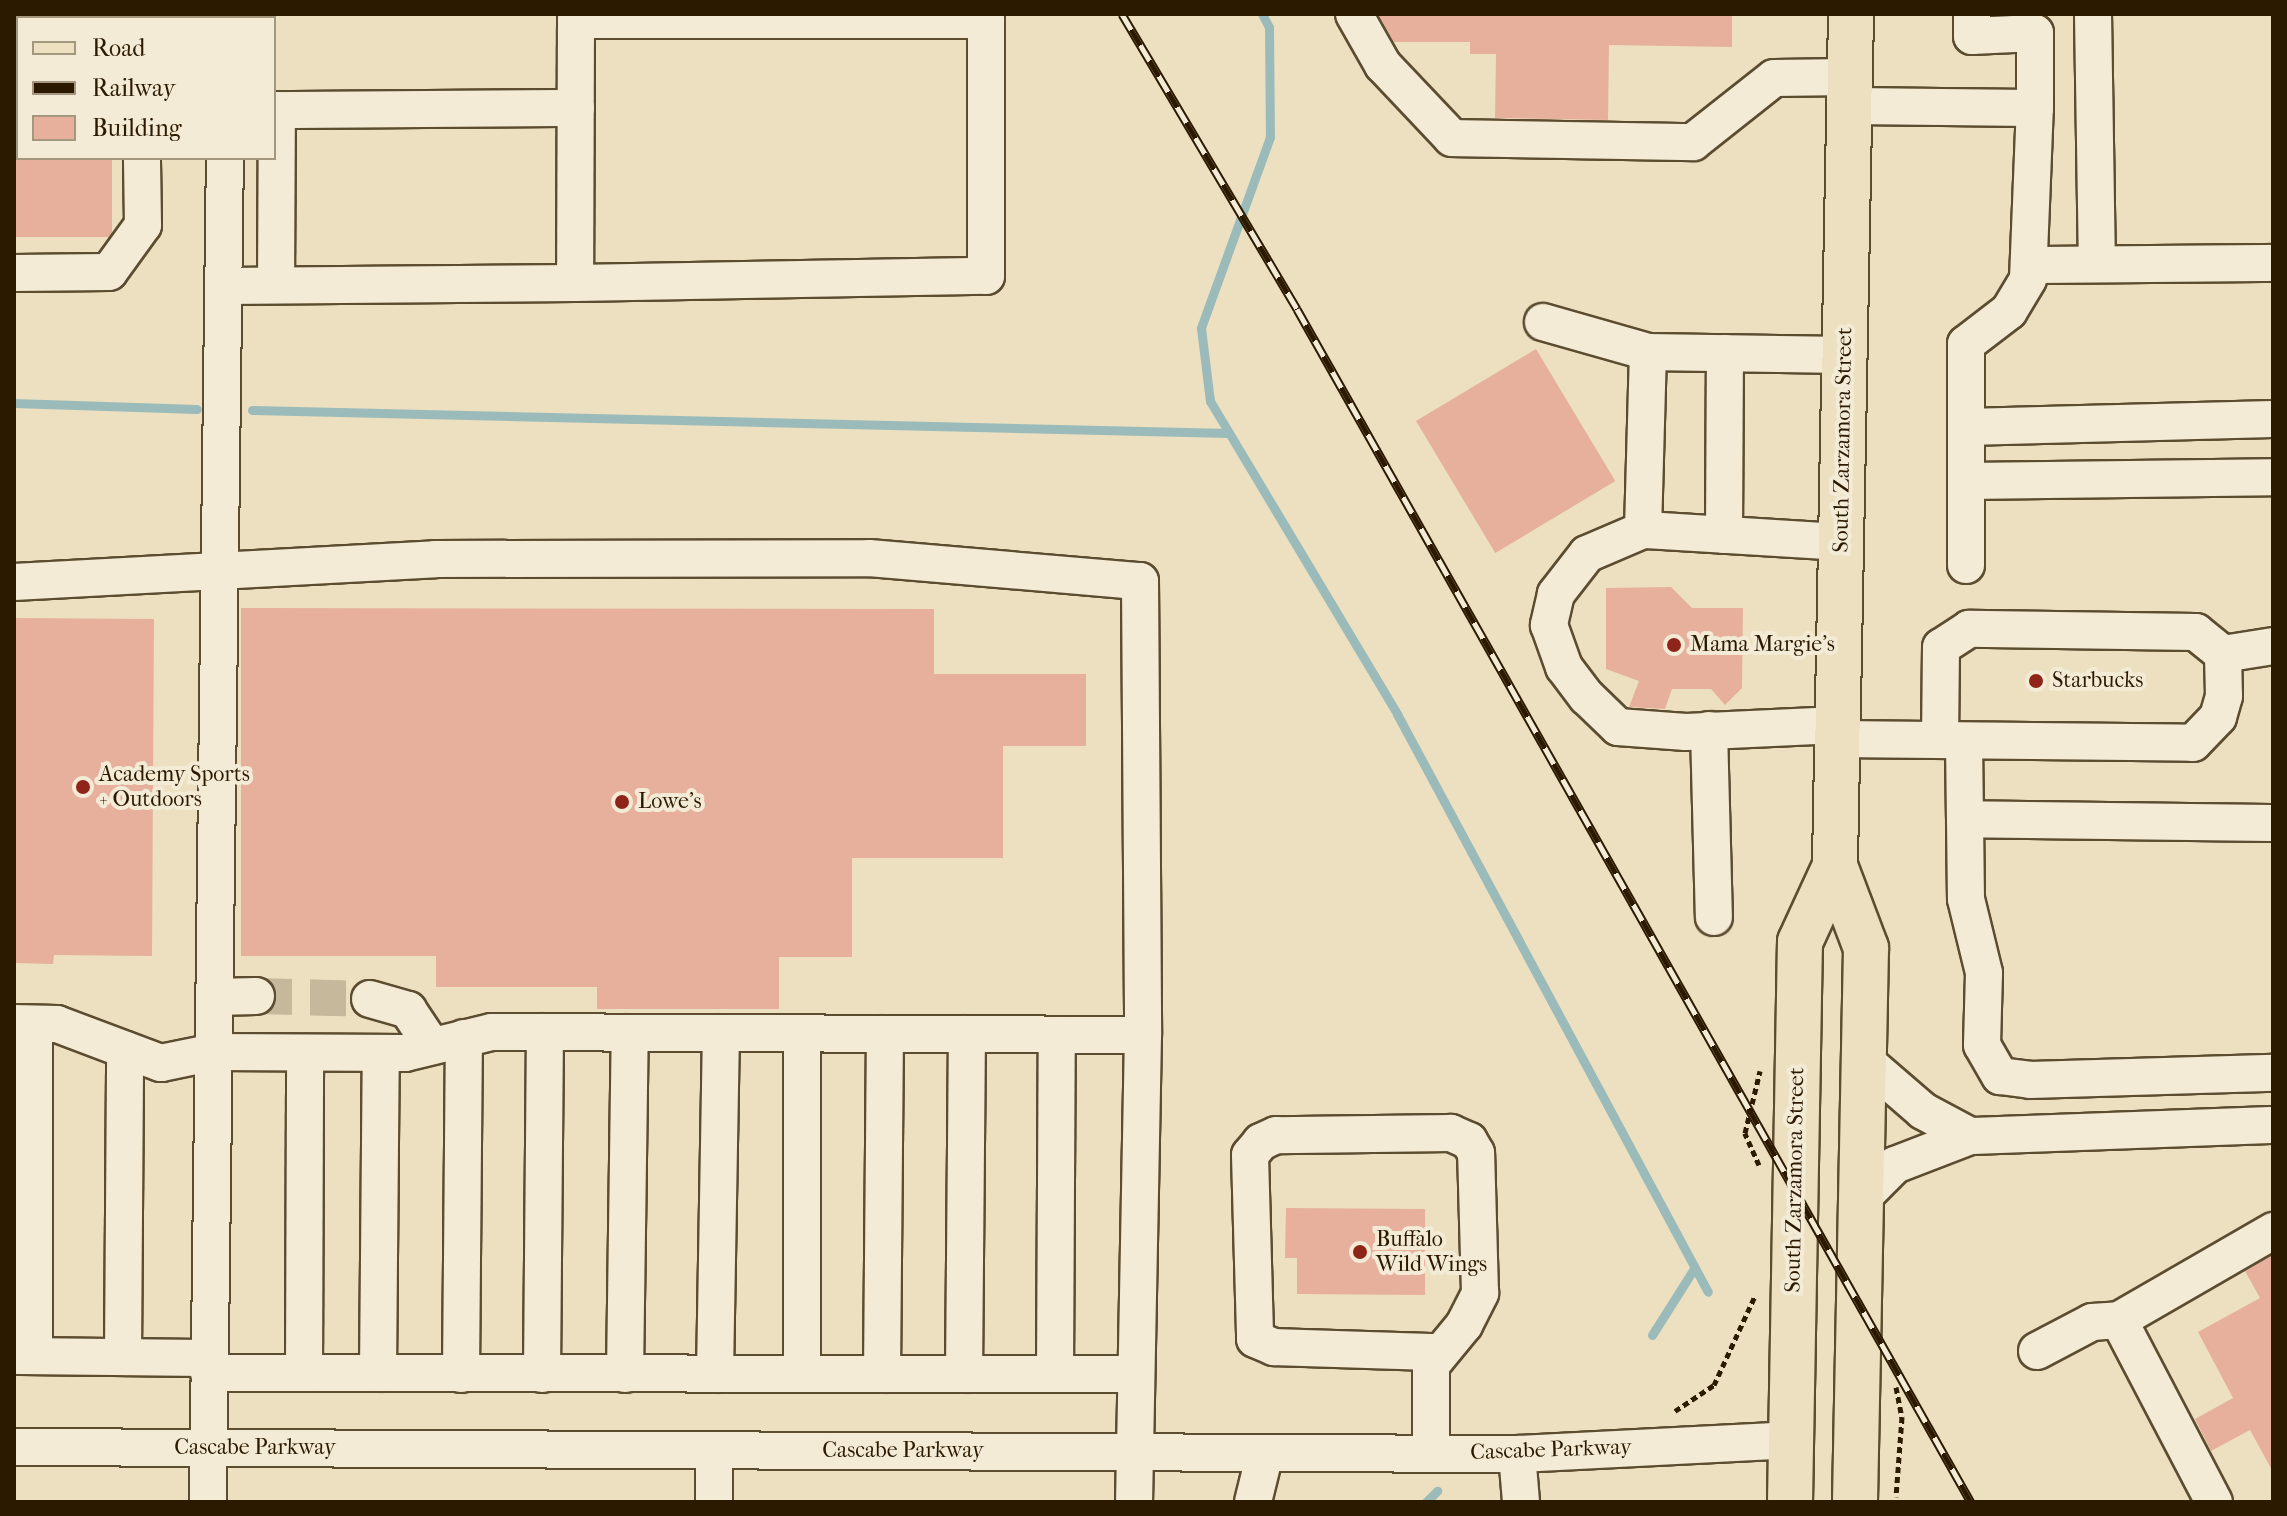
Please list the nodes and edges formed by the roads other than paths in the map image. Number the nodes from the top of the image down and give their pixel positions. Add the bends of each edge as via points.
1 (1354, 14) edge
2 (1851, 14) edge
3 (1972, 14) edge
4 (2093, 14) edge
5 (576, 17) edge
6 (2035, 23) edge
7 (1849, 91) junction
8 (576, 108) junction
9 (2035, 108) junction
10 (142, 160) edge
11 (225, 160) edge
12 (2273, 263) edge
13 (2097, 264) junction
14 (2029, 265) junction
15 (14, 273) edge
16 (575, 283) junction
17 (276, 285) junction
18 (225, 286) junction
19 (1543, 322) dead end
20 (1648, 352) junction
21 (1725, 353) junction
22 (1844, 355) junction
23 (2273, 419) edge
24 (1966, 427) junction
25 (2273, 477) edge
26 (1966, 481) junction
27 (1643, 530) junction
28 (1724, 535) junction
29 (1841, 542) junction
30 (1966, 565) dead end
31 (220, 574) junction
32 (14, 582) edge
33 (2273, 646) edge
34 (2223, 654) junction
35 (1709, 730) junction
36 (1838, 732) junction
37 (1952, 740) junction
38 (1965, 819) junction
39 (2273, 823) edge
40 (1835, 866) junction
41 (1714, 917) dead end
42 (256, 996) tunnel mouth
43 (215, 997) junction
44 (370, 999) tunnel mouth
45 (24, 1024) edge
46 (545, 1032) junction
47 (630, 1033) junction
48 (721, 1033) junction
49 (802, 1033) junction
50 (885, 1034) junction
51 (967, 1034) junction
52 (1057, 1035) junction
53 (1143, 1035) junction
54 (448, 1042) junction
55 (125, 1050) junction
56 (214, 1052) junction
57 (305, 1053) junction
58 (381, 1053) junction
59 (1863, 1059) junction
60 (2273, 1073) edge
61 (2273, 1125) edge
62 (1970, 1136) junction
63 (1861, 1199) junction
64 (2273, 1231) edge
65 (2119, 1320) junction
66 (2037, 1351) dead end
67 (1437, 1352) junction
68 (24, 1356) edge
69 (123, 1357) junction
70 (209, 1365) junction
71 (304, 1373) junction
72 (378, 1373) junction
73 (461, 1374) junction
74 (542, 1374) junction
75 (625, 1374) junction
76 (715, 1374) junction
77 (802, 1374) junction
78 (882, 1374) junction
79 (964, 1374) junction
80 (1055, 1374) junction
81 (1136, 1374) junction
82 (1791, 1440) junction
83 (14, 1447) edge
84 (207, 1448) junction
85 (714, 1450) junction
86 (1134, 1452) junction
87 (1265, 1453) junction
88 (1431, 1453) junction
89 (1517, 1454) junction
90 (1876, 1499) edge
91 (208, 1502) edge
92 (714, 1502) edge
93 (1134, 1502) edge
94 (1253, 1502) edge
95 (1521, 1502) edge
96 (1790, 1502) edge
97 (2214, 1502) edge

1 - 7 street via 1383,65 1452,138 1693,142 1774,78
2 - 7 main road, South Zarzamora Street
3 - 6 street via 1972,36
4 - 13 street
5 - 8 street
5 - 16 street via 986,20 986,276
6 - 9 street
7 - 9 street
7 - 22 main road, South Zarzamora Street
8 - 16 street
8 - 17 street via 277,110
9 - 14 street
10 - 15 street via 143,225 109,272
11 - 18 street
12 - 13 street
13 - 14 street
14 - 24 street via 2028,279 2009,311 1966,344
16 - 17 street
17 - 18 street
18 - 31 street
19 - 20 street
20 - 21 street
20 - 27 street
21 - 22 street
21 - 28 street
22 - 29 main road, South Zarzamora Street
23 - 24 street
24 - 26 street
25 - 26 street
26 - 30 street
27 - 28 street
27 - 35 street via 1587,554 1556,594 1549,625 1564,667 1618,727
28 - 29 street
29 - 36 main road, South Zarzamora Street
31 - 32 street
31 - 43 street
31 - 53 street via 435,559 869,558 1140,581
33 - 34 street
34 - 37 street via 2224,696 2218,717 2193,743
34 - 37 street via 2196,632 1969,629 1941,647
35 - 36 street
35 - 41 street
36 - 37 street
36 - 40 main road, South Zarzamora Street
37 - 38 street
38 - 39 street
38 - 60 street via 1966,899 1984,973 1982,1045 2000,1076 2031,1080
40 - 59 main road, South Zarzamora Street via 1866,948
40 - 82 main road, South Zarzamora Street via 1800,942
42 - 43 street
43 - 56 street
44 - 54 street via 408,1010
45 - 55 street via 57,1024
45 - 68 street
46 - 47 street
46 - 54 street via 492,1032
46 - 74 street
47 - 48 street
47 - 75 street
48 - 49 street
48 - 76 street
49 - 50 street
49 - 77 street
50 - 51 street
50 - 78 street
51 - 52 street
51 - 79 street
52 - 53 street
52 - 80 street
53 - 81 street
54 - 58 street
54 - 73 street
55 - 56 street via 161,1063
55 - 69 street
56 - 57 street
56 - 70 street
57 - 58 street
57 - 71 street
58 - 72 street
59 - 62 street via 1923,1111
59 - 63 main road, South Zarzamora Street
61 - 62 street
62 - 63 street via 1895,1165
63 - 90 main road, South Zarzamora Street
64 - 65 street
65 - 66 street via 2092,1322
65 - 97 street
67 - 67 street via 1464,1325 1480,1293 1476,1153 1469,1141 1451,1133 1276,1135 1261,1142 1250,1155 1255,1339 1274,1347
67 - 88 street via 1431,1365
68 - 69 street
69 - 70 street
70 - 71 street
70 - 84 street
71 - 72 street
72 - 73 street
73 - 74 street
74 - 75 street
75 - 76 street
76 - 77 street
77 - 78 street
78 - 79 street
79 - 80 street
80 - 81 street
81 - 86 street
82 - 89 street, Cascabe Parkway
82 - 96 main road, South Zarzamora Street
83 - 84 street, Cascabe Parkway
84 - 85 street, Cascabe Parkway
84 - 91 street
85 - 86 street, Cascabe Parkway
85 - 92 street
86 - 87 street, Cascabe Parkway
86 - 93 street
87 - 88 street, Cascabe Parkway
87 - 94 street
88 - 89 street, Cascabe Parkway
89 - 95 street

